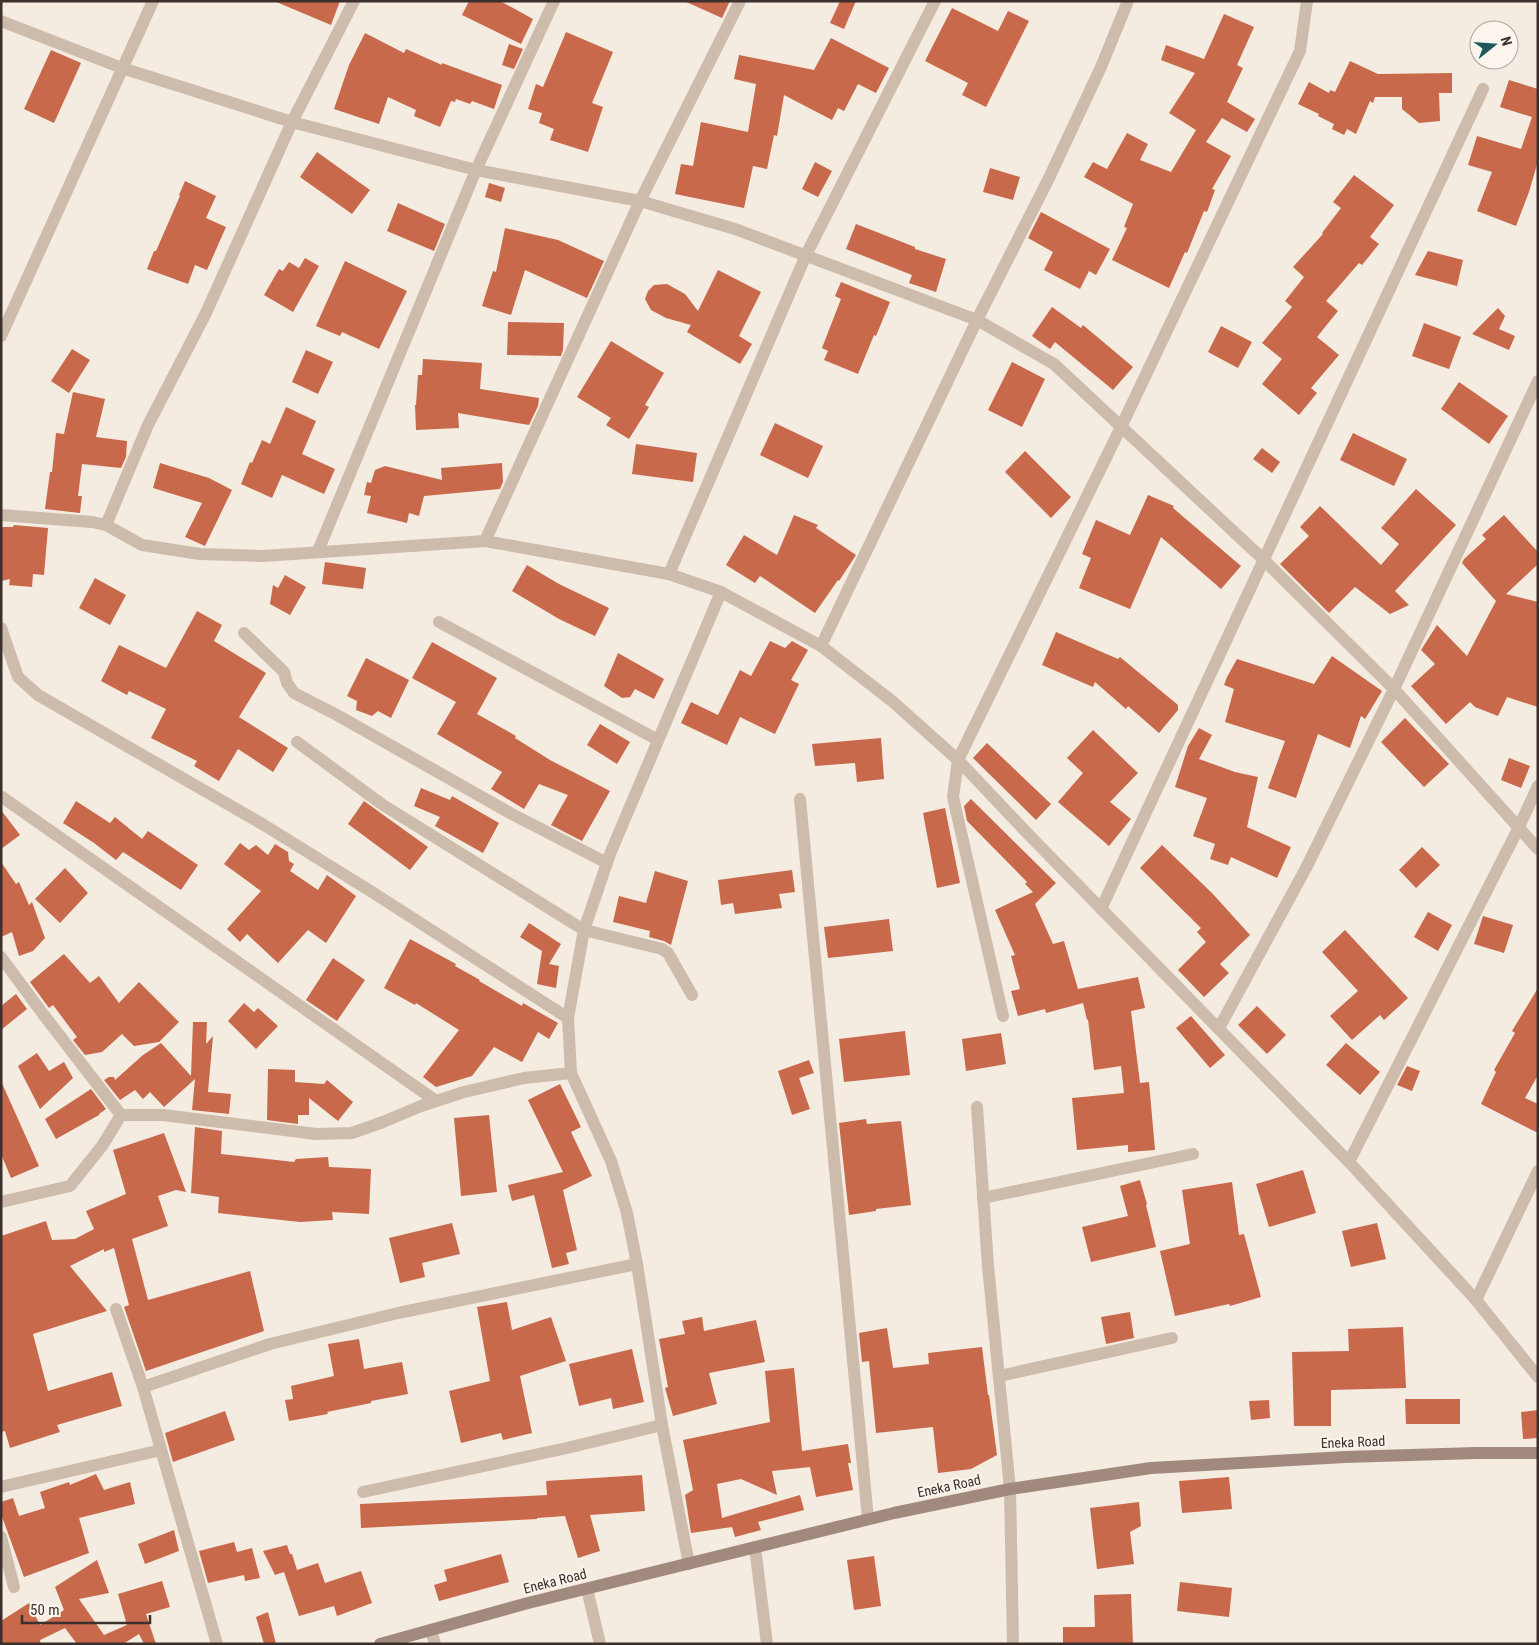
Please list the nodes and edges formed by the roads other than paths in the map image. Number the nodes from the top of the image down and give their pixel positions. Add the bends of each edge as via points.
1 (153, 1) edge
2 (354, 1) edge
3 (554, 1) edge
4 (740, 1) edge
5 (935, 1) edge
6 (1128, 1) edge
7 (1307, 1) edge
8 (1, 21) edge
9 (122, 68) junction
10 (1483, 89) dead end
11 (292, 122) junction
12 (476, 170) junction
13 (640, 201) junction
14 (806, 255) junction
15 (977, 320) junction
16 (1, 336) edge
17 (1538, 381) edge
18 (1121, 427) junction
19 (1, 515) edge
20 (106, 525) junction
21 (485, 541) junction
22 (318, 551) junction
23 (1264, 560) junction
24 (669, 574) junction
25 (721, 592) junction
26 (439, 622) dead end
27 (1, 628) edge
28 (244, 633) dead end
29 (822, 646) junction
30 (1394, 689) junction
31 (658, 740) junction
32 (297, 742) dead end
33 (958, 760) junction
34 (1538, 786) edge
35 (2, 797) edge
36 (800, 798) dead end
37 (1519, 827) junction
38 (1538, 849) edge
39 (607, 863) junction
40 (1101, 909) junction
41 (584, 930) junction
42 (1, 957) edge
43 (692, 995) dead end
44 (1002, 1016) dead end
45 (568, 1018) junction
46 (1219, 1028) junction
47 (571, 1072) junction
48 (436, 1101) junction
49 (976, 1107) dead end
50 (121, 1115) junction
51 (1193, 1154) dead end
52 (1349, 1162) junction
53 (1538, 1171) edge
54 (984, 1198) junction
55 (1, 1202) edge
56 (637, 1264) junction
57 (1476, 1300) junction
58 (116, 1309) dead end
59 (1172, 1338) dead end
60 (999, 1376) junction
61 (1538, 1377) edge
62 (143, 1388) junction
63 (662, 1425) junction
64 (161, 1450) junction
65 (1538, 1453) edge
66 (1, 1487) edge
67 (1010, 1489) junction
68 (363, 1492) dead end
69 (868, 1519) junction
70 (1, 1538) edge
71 (755, 1547) junction
72 (689, 1564) junction
73 (14, 1587) dead end
74 (587, 1589) junction
75 (431, 1630) junction
76 (217, 1644) edge
77 (380, 1644) edge
78 (436, 1644) edge
79 (600, 1644) edge
80 (767, 1644) edge
81 (1013, 1644) edge

1 - 9 street
2 - 11 street
3 - 12 street
4 - 13 street
5 - 14 street
6 - 15 street via 1049,178
7 - 18 street via 1300,51
8 - 9 street
9 - 11 street
9 - 16 street
10 - 23 street
11 - 12 street
11 - 20 street via 206,313 148,425
12 - 13 street
12 - 22 street
13 - 14 street via 735,229
13 - 21 street
14 - 15 street
14 - 24 street
15 - 18 street via 1054,364
15 - 29 street
17 - 30 street
18 - 23 street
18 - 33 street
19 - 20 street
20 - 22 street via 142,545 200,554 263,556
21 - 22 street
21 - 24 street
23 - 30 street
23 - 40 street
24 - 25 street
25 - 29 street
25 - 31 street
26 - 31 street
27 - 45 street via 18,677 38,695 264,825
28 - 39 street via 284,672 294,693
29 - 33 street via 892,701
30 - 37 street
30 - 46 street via 1306,868
31 - 39 street
32 - 41 street via 383,805
33 - 40 street
33 - 44 street via 953,797
34 - 37 street
35 - 48 street
36 - 69 street
37 - 38 street
37 - 52 street
39 - 41 street
40 - 46 street
41 - 43 street via 662,948
41 - 45 street
42 - 50 street
45 - 47 street
46 - 52 street
47 - 48 street via 524,1078
47 - 56 street via 611,1161 627,1213
48 - 50 street via 352,1132 316,1134 163,1115
49 - 54 street
50 - 55 street via 102,1146 70,1186
51 - 54 street
52 - 57 street
53 - 57 street
54 - 60 street
56 - 62 street via 398,1313 270,1344
56 - 63 street
57 - 61 street
58 - 62 street
59 - 60 street
60 - 67 street
62 - 64 street
63 - 68 street
63 - 72 street
64 - 66 street
64 - 76 street
65 - 67 main road, Eneka Road via 1345,1457 1151,1468
67 - 69 main road, Eneka Road
67 - 81 street
69 - 71 main road, Eneka Road
70 - 73 street
71 - 72 main road, Eneka Road
71 - 80 street
72 - 74 main road, Eneka Road
74 - 75 main road, Eneka Road
74 - 79 street
75 - 77 main road, Eneka Road
75 - 78 street

